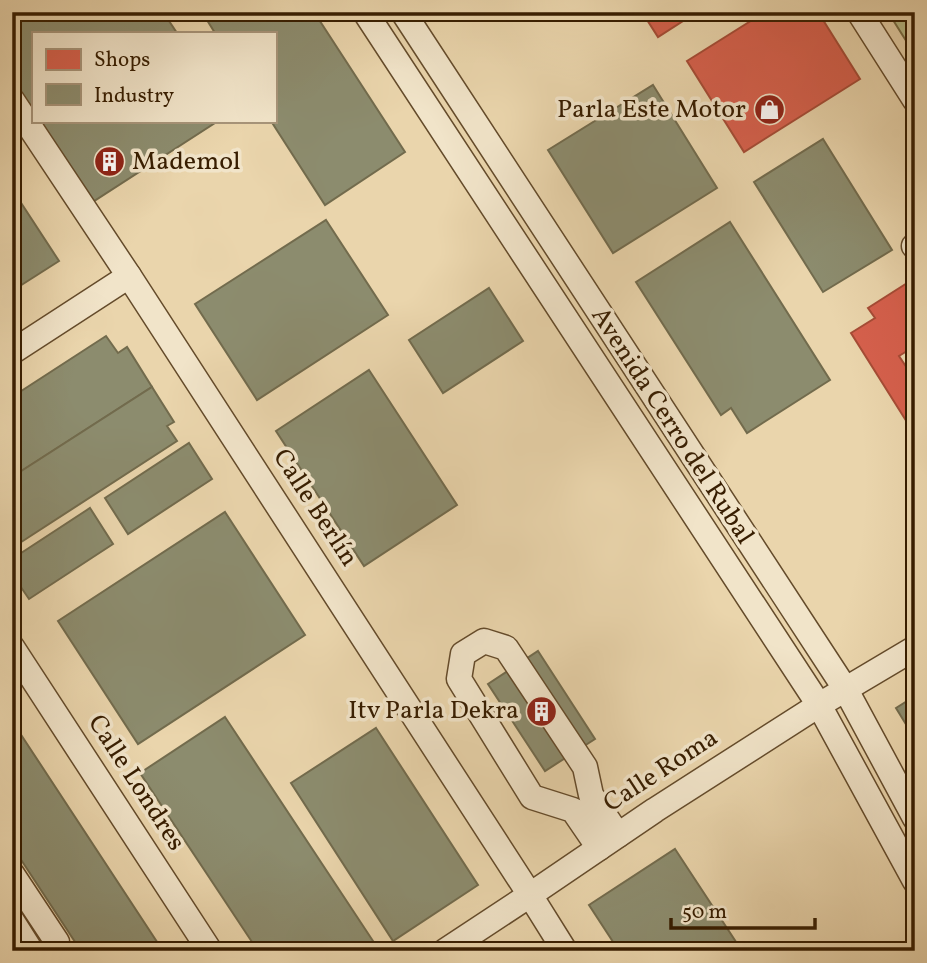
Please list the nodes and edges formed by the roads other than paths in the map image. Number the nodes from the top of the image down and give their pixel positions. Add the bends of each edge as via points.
1 (365, 12) edge
2 (403, 12) edge
3 (859, 12) edge
4 (12, 100) edge
5 (915, 100) edge
6 (129, 276) junction
7 (12, 352) edge
8 (12, 647) edge
9 (915, 648) edge
10 (846, 690) junction
11 (819, 705) junction
12 (915, 818) edge
13 (609, 842) junction
14 (12, 874) edge
15 (915, 881) edge
16 (530, 895) junction
17 (12, 921) edge
18 (31, 951) edge
19 (56, 951) edge
20 (209, 951) edge
21 (445, 951) edge
22 (565, 951) edge

1 - 11 street, Avenida Cerro del Rubal
2 - 10 street, Avenida Cerro del Rubal
3 - 5 street
4 - 6 street, Calle Berlín
6 - 7 street
6 - 16 street, Calle Berlín
8 - 20 street, Calle Londres
9 - 10 street, Calle Roma
10 - 11 street, Calle Roma
10 - 12 street, Avenida Cerro del Rubal
11 - 13 street, Calle Roma
11 - 15 street, Avenida Cerro del Rubal
13 - 13 street via 573,810 532,797 459,679 463,654 484,641 506,648 585,766
13 - 16 street, Calle Roma
14 - 19 street via 57,942
16 - 21 street, Calle Roma
16 - 22 street, Calle Berlín
17 - 18 street

